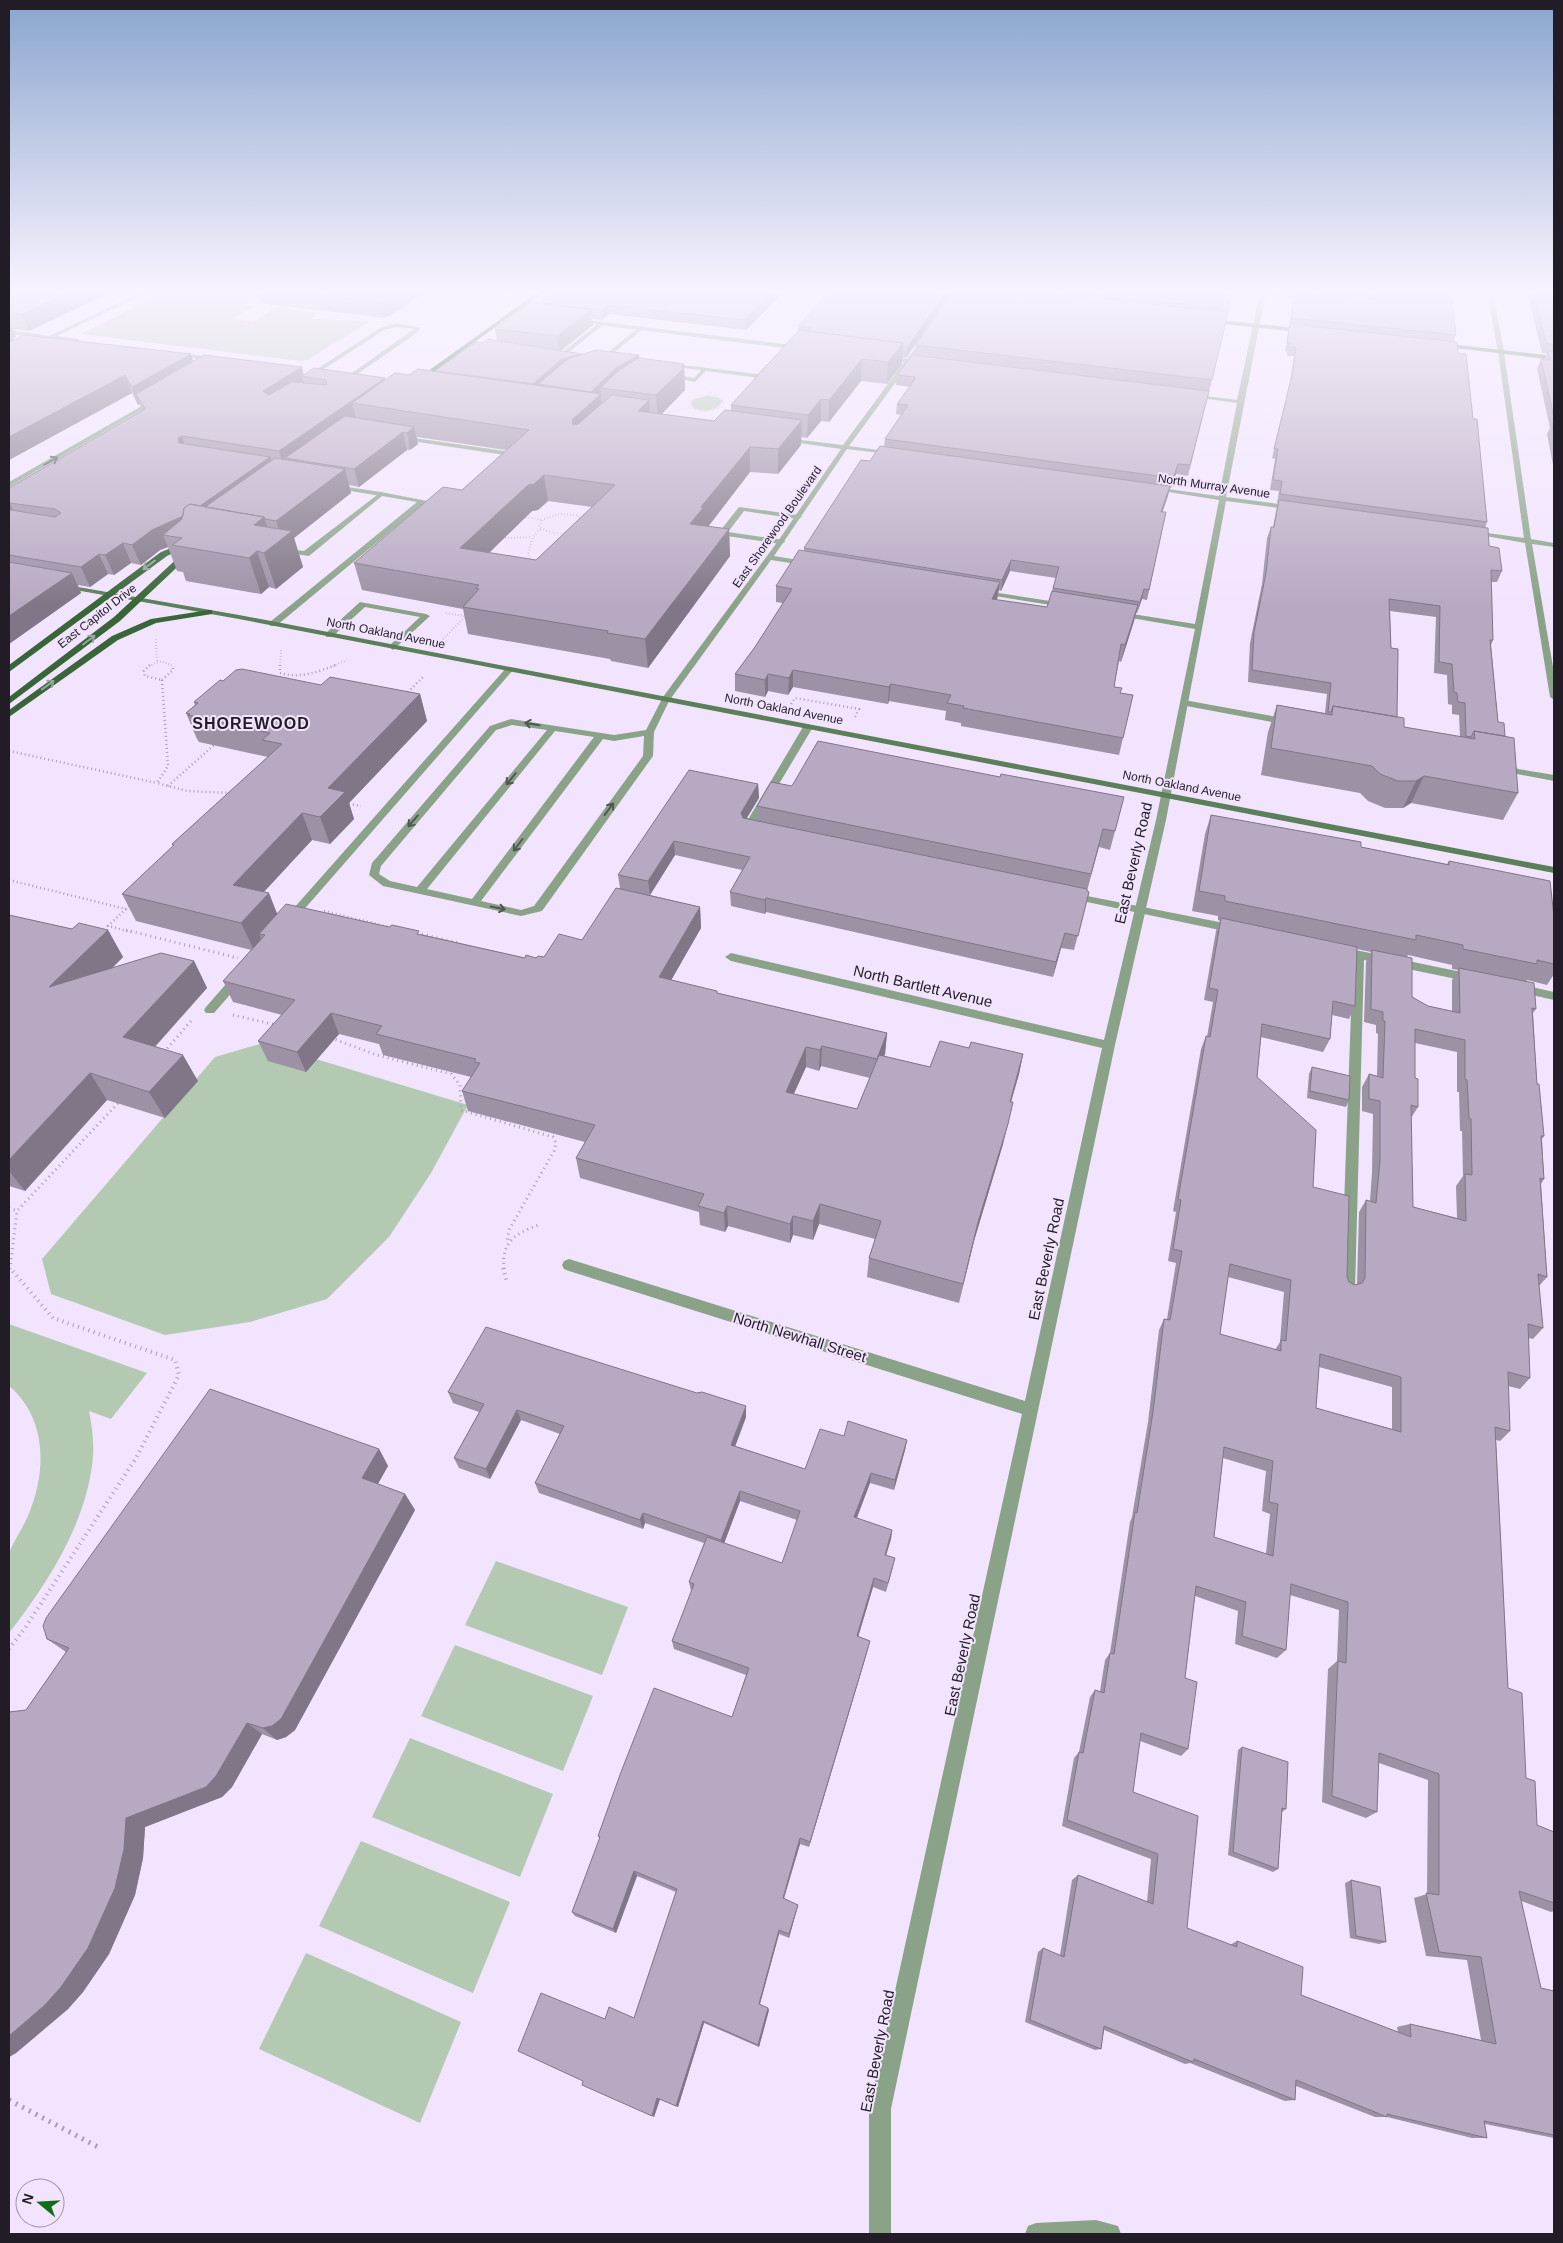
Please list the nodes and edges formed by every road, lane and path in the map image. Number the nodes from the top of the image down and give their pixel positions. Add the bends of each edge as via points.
1 (160, 397) edge
2 (698, 397) edge
3 (718, 397) edge
4 (883, 397) edge
5 (1200, 397) edge
6 (1241, 397) edge
7 (1507, 397) edge
8 (1240, 402) junction
9 (690, 408) junction
10 (711, 411) junction
11 (667, 413) edge
12 (717, 416) edge
13 (406, 430) edge
14 (779, 438) edge
15 (846, 447) junction
16 (900, 455) edge
17 (520, 456) edge
18 (9, 485) edge
19 (326, 486) edge
20 (1147, 488) edge
21 (380, 494) junction
22 (1222, 498) junction
23 (1302, 510) edge
24 (516, 515) edge
25 (798, 517) junction
26 (542, 520) junction
27 (584, 523) junction
28 (590, 523) edge
29 (541, 529) junction
30 (1470, 533) edge
31 (532, 536) junction
32 (505, 538) edge
33 (1528, 541) junction
34 (781, 542) junction
35 (1554, 545) edge
36 (277, 549) edge
37 (770, 558) junction
38 (534, 565) edge
39 (813, 566) edge
40 (58, 585) edge
41 (971, 590) edge
42 (110, 594) junction
43 (140, 600) junction
44 (1069, 606) edge
45 (471, 611) edge
46 (210, 612) junction
47 (438, 612) dead end
48 (1109, 612) edge
49 (465, 617) junction
50 (273, 624) junction
51 (1199, 627) junction
52 (156, 632) dead end
53 (329, 635) junction
54 (442, 639) dead end
55 (393, 647) junction
56 (282, 650) dead end
57 (347, 660) dead end
58 (157, 661) junction
59 (510, 669) junction
60 (9, 670) edge
61 (424, 676) dead end
62 (162, 680) junction
63 (1554, 697) edge
64 (401, 699) edge
65 (666, 699) junction
66 (9, 701) edge
67 (1184, 703) junction
68 (790, 705) dead end
69 (9, 714) edge
70 (855, 717) dead end
71 (1295, 723) edge
72 (808, 727) junction
73 (553, 728) junction
74 (649, 732) junction
75 (600, 736) junction
76 (214, 745) edge
77 (9, 751) edge
78 (1495, 759) edge
79 (1554, 778) edge
80 (157, 783) junction
81 (168, 786) junction
82 (238, 791) edge
83 (1165, 795) junction
84 (341, 803) edge
85 (370, 808) dead end
86 (767, 832) edge
87 (1554, 870) edge
88 (9, 880) edge
89 (420, 891) junction
90 (1065, 895) edge
91 (133, 902) edge
92 (474, 903) junction
93 (302, 906) junction
94 (126, 909) junction
95 (1139, 910) junction
96 (282, 928) edge
97 (395, 928) edge
98 (1242, 931) edge
99 (414, 932) edge
100 (461, 944) edge
101 (1330, 949) edge
102 (1359, 955) junction
103 (731, 957) dead end
104 (245, 960) edge
105 (242, 973) edge
106 (1486, 981) edge
107 (1506, 986) edge
108 (1554, 996) edge
109 (210, 1010) junction
110 (282, 1027) edge
111 (327, 1038) edge
112 (1108, 1045) junction
113 (160, 1056) edge
114 (122, 1098) edge
115 (9, 1208) edge
116 (17, 1211) junction
117 (541, 1224) dead end
118 (507, 1243) junction
119 (569, 1265) dead end
120 (507, 1283) dead end
121 (1348, 1289) edge
122 (1031, 1410) junction
123 (9, 1648) edge
124 (9, 2100) edge
125 (98, 2147) dead end
126 (880, 2234) edge
127 (1036, 2234) edge
128 (1110, 2234) edge

18 -> 1 street
2 - 9 path via 690,401
3 - 10 path via 724,400 722,406
4 - 15 street, East Shorewood Boulevard
5 - 8 street
6 - 8 street, East Beverly Road
7 - 33 street
8 - 22 street, East Beverly Road
9 - 10 path
9 - 11 path
10 - 12 path
13 - 17 street via 396,439
14 - 15 street
15 - 16 street
15 - 25 street, East Shorewood Boulevard
19 - 21 street
20 - 22 street, North Murray Avenue
21 - 36 street via 306,554
21 - 50 street via 423,501
22 - 23 street, North Murray Avenue
22 - 51 street, East Beverly Road
24 - 26 path
25 - 34 street, East Shorewood Boulevard
25 - 34 street via 742,509 723,533
26 - 27 path via 558,514 571,514 581,517
26 - 29 path
27 - 28 path
27 - 29 path via 579,529 566,533
29 - 31 path
30 - 33 street
31 - 32 path
31 - 38 path via 528,555
33 - 35 street
33 - 63 street
34 - 37 street, East Shorewood Boulevard
37 - 39 street
37 - 65 street, East Shorewood Boulevard
40 - 42 main road, North Oakland Avenue
41 - 44 street
42 - 43 main road, North Oakland Avenue
43 -> 42 main road, East Capitol Drive via 191,551 192,542 164,554
42 - 60 main road, East Capitol Drive
43 - 46 main road, North Oakland Avenue
66 -> 43 main road, East Capitol Drive
45 - 49 path
46 - 50 main road, North Oakland Avenue
69 -> 46 main road via 115,638 154,621
47 - 49 path
48 - 51 street
49 - 54 path
50 - 53 main road, North Oakland Avenue
51 - 67 street, East Beverly Road
52 - 58 path
53 - 55 main road, North Oakland Avenue
53 - 55 street via 363,604 426,616
55 - 59 main road, North Oakland Avenue
56 - 57 path via 280,673 287,676 308,674
58 - 62 path via 173,665 173,670
58 - 62 path via 144,671 145,676
59 - 65 main road, North Oakland Avenue
59 - 93 street
61 - 64 path
62 - 80 path via 168,766
65 - 72 main road, North Oakland Avenue
65 - 74 street, East Shorewood Boulevard
67 - 71 street
67 - 83 street, East Beverly Road
68 - 70 path via 795,698 859,710
72 - 83 main road, North Oakland Avenue
72 - 86 street via 748,828
73 - 75 street
73 -> 89 street
73 -> 89 street via 511,722 493,728 376,865 374,875 387,884
74 - 75 street via 614,738
92 -> 74 street via 521,913 538,909 648,756
75 -> 92 street
76 - 81 path
77 - 80 path
78 - 79 street via 1505,760 1515,771
80 - 81 path
81 - 82 path via 208,793
83 - 87 main road, North Oakland Avenue
83 - 95 street, East Beverly Road
84 - 85 path
88 - 94 path
89 - 92 street
90 - 95 street
91 - 94 path
93 - 96 street
93 - 97 path
94 - 104 path via 108,926
95 - 98 street
95 - 112 street, East Beverly Road
99 - 100 path
101 - 102 street
102 - 106 street
102 - 121 street
103 - 112 street, North Bartlett Avenue
105 - 109 street
107 - 108 street
109 - 110 path
109 - 113 path via 202,1008
111 - 118 path via 451,1074 461,1085 461,1110 466,1114 553,1137 556,1143 554,1151 509,1230
112 - 122 street, East Beverly Road
114 - 116 path
115 - 116 path
116 - 123 path via 10,1270 53,1318 175,1360 179,1376 136,1458
117 - 118 path via 519,1232
118 - 120 path via 502,1252 502,1268
119 - 122 street, North Newhall Street
122 - 126 street, East Beverly Road via 880,2109
124 - 125 path
127 - 128 street via 1096,2231

